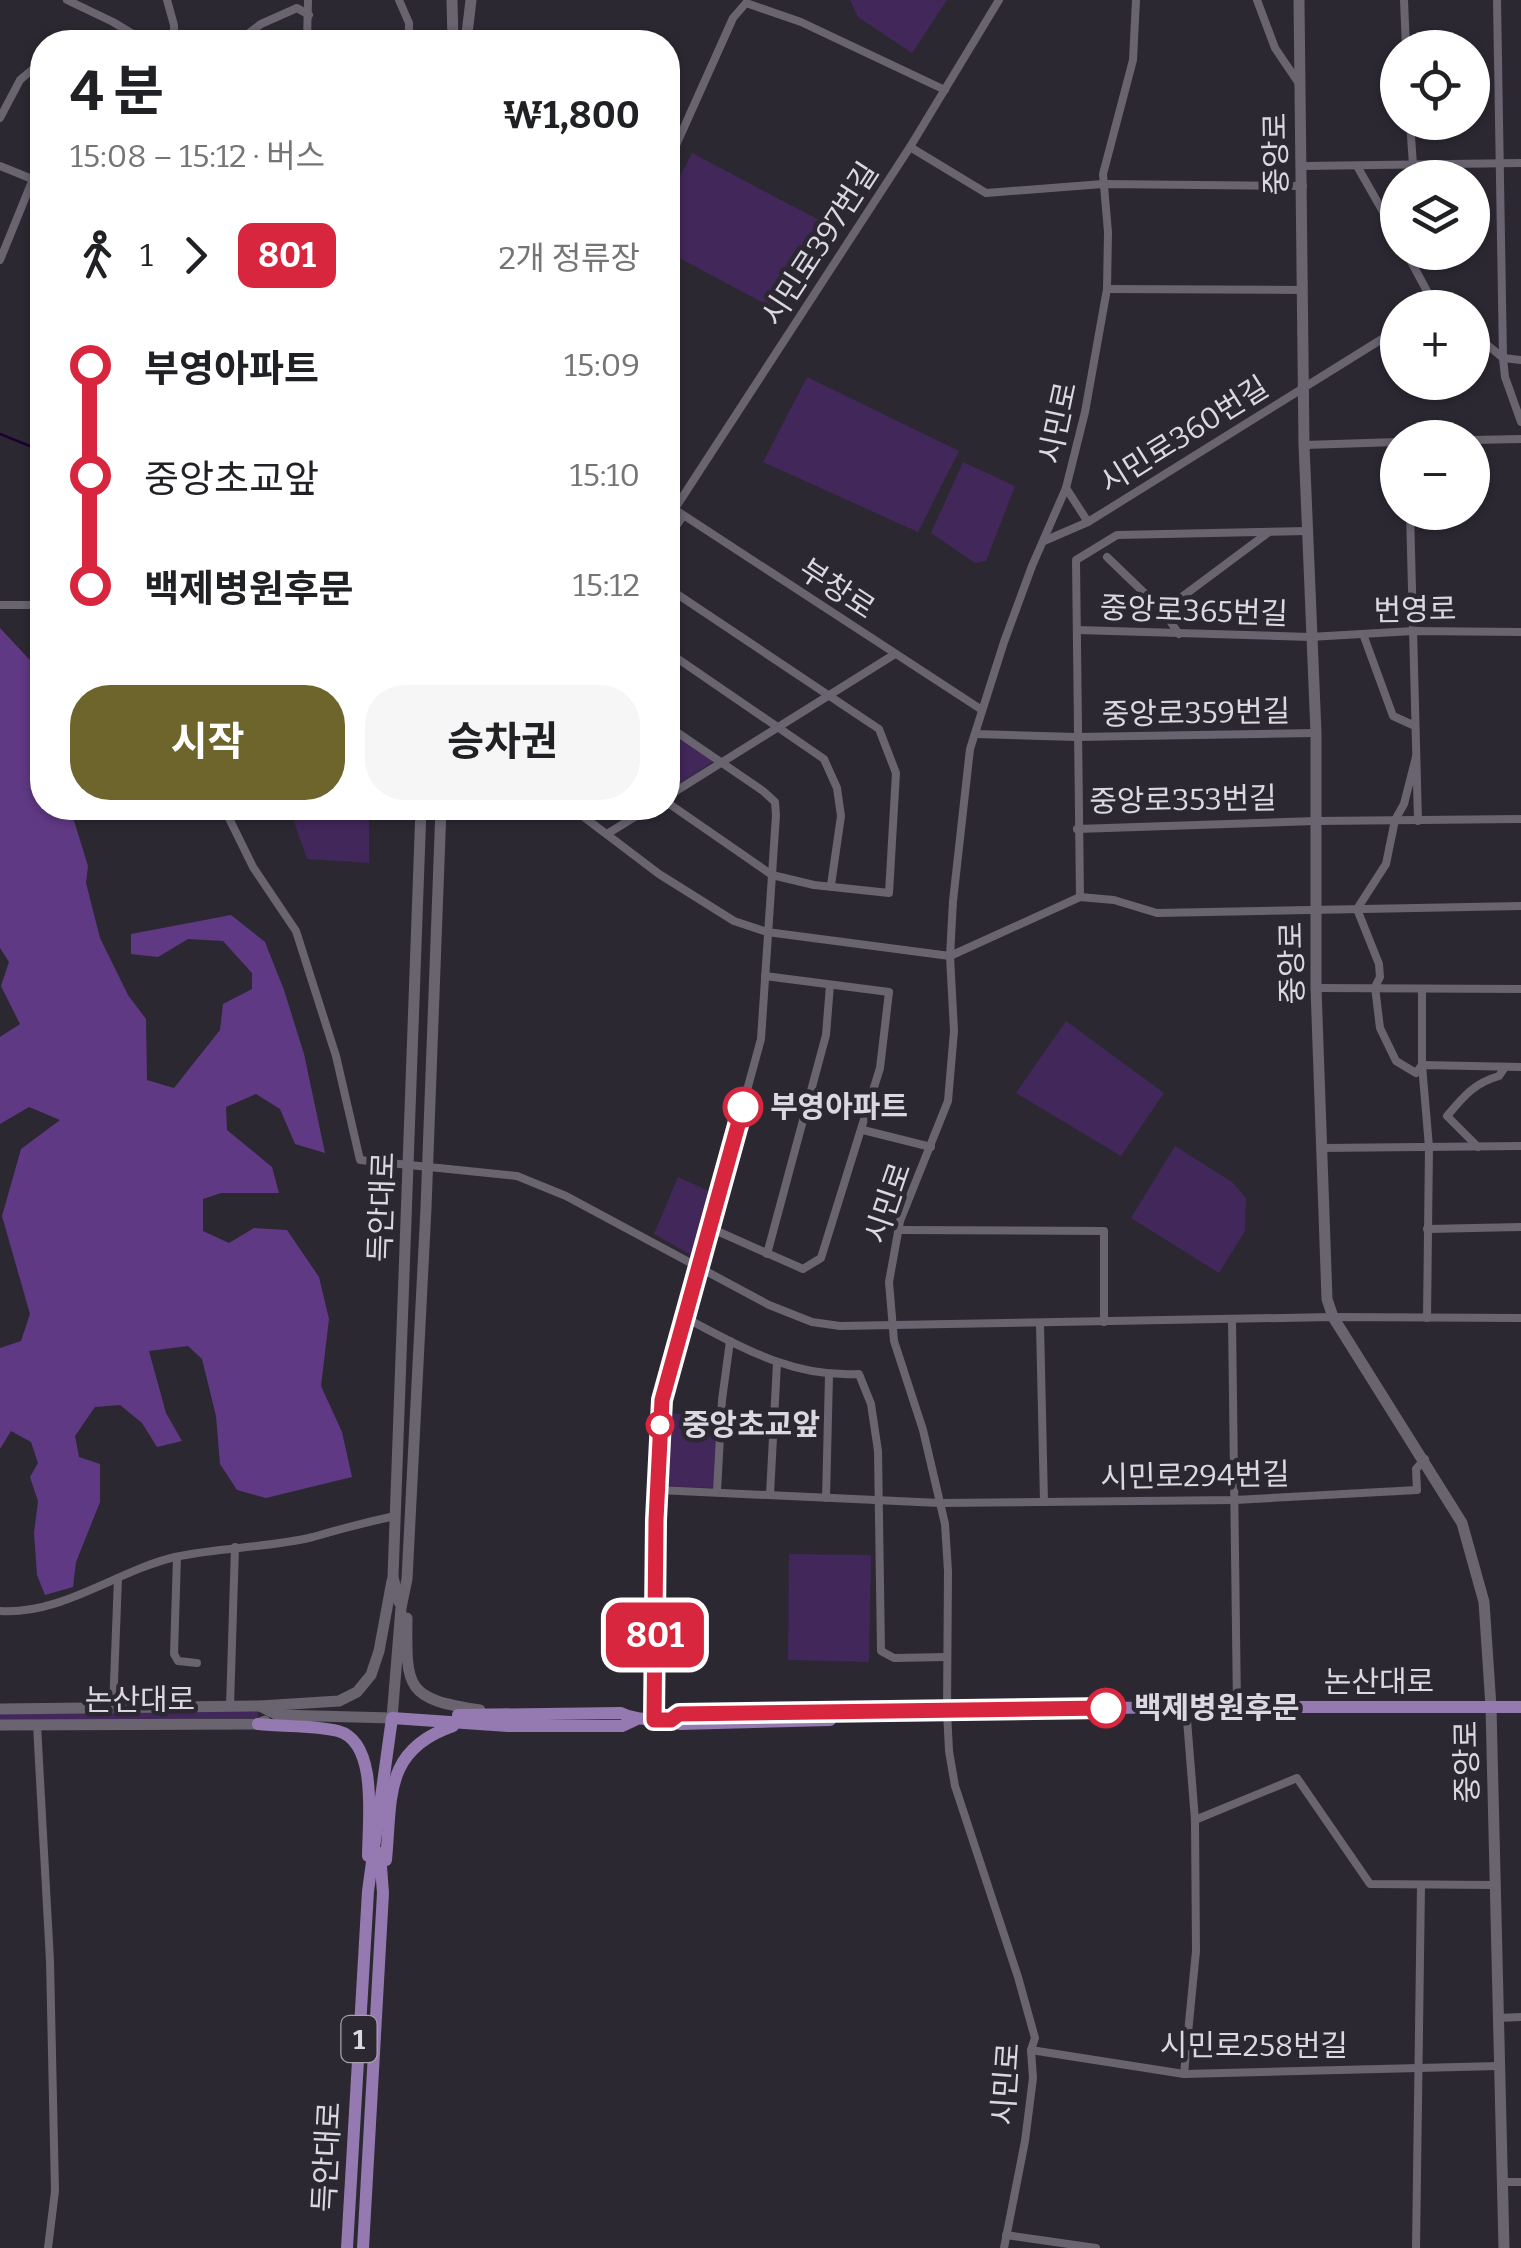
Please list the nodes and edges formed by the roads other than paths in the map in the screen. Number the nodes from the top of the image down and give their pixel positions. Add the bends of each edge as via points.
1 (68, 0) edge
2 (167, 0) edge
3 (308, 0) edge
4 (399, 0) edge
5 (453, 0) edge
6 (468, 0) edge
7 (999, 0) edge
8 (1136, 0) edge
9 (1257, 0) edge
10 (1299, 0) edge
11 (1404, 0) edge
12 (1497, 0) edge
13 (746, 1) edge
14 (308, 15) junction
15 (126, 30) edge
16 (174, 30) edge
17 (253, 30) edge
18 (307, 30) edge
19 (409, 30) edge
20 (453, 30) edge
21 (467, 30) edge
22 (1405, 30) edge
23 (30, 71) edge
24 (1300, 85) junction
25 (945, 90) junction
26 (0, 118) edge
27 (680, 137) edge
28 (910, 147) junction
29 (1490, 163) edge
30 (1500, 163) junction
31 (1521, 163) edge
32 (0, 166) edge
33 (1303, 166) junction
34 (1357, 166) junction
35 (1380, 166) edge
36 (30, 178) edge
37 (30, 184) edge
38 (1103, 184) junction
39 (1303, 186) junction
40 (1380, 206) edge
41 (0, 260) edge
42 (1107, 289) junction
43 (1301, 290) junction
44 (1380, 339) edge
45 (1490, 347) edge
46 (1503, 358) junction
47 (1521, 360) edge
48 (1304, 387) junction
49 (1521, 422) edge
50 (1521, 439) edge
51 (1490, 440) edge
52 (1380, 443) edge
53 (1304, 445) junction
54 (1066, 488) junction
55 (680, 502) edge
56 (680, 513) edge
57 (1088, 522) junction
58 (1410, 530) edge
59 (1270, 532) junction
60 (1308, 532) junction
61 (1044, 541) junction
62 (1107, 557) dead end
63 (680, 596) edge
64 (0, 605) edge
65 (30, 605) edge
66 (1162, 612) junction
67 (1077, 630) junction
68 (1413, 631) junction
69 (1521, 632) edge
70 (1179, 634) junction
71 (1363, 634) junction
72 (1310, 637) junction
73 (896, 654) junction
74 (680, 660) edge
75 (831, 694) junction
76 (982, 710) junction
77 (1415, 726) junction
78 (779, 727) junction
79 (1316, 733) junction
80 (680, 734) edge
81 (975, 734) junction
82 (1076, 737) junction
83 (1416, 757) junction
84 (722, 763) junction
85 (680, 792) edge
86 (680, 809) edge
87 (1521, 819) edge
88 (230, 820) edge
89 (421, 820) edge
90 (441, 820) edge
91 (588, 820) edge
92 (629, 820) edge
93 (1396, 820) junction
94 (1316, 821) junction
95 (1418, 821) junction
96 (1077, 829) junction
97 (607, 834) junction
98 (772, 875) junction
99 (831, 885) junction
100 (1080, 898) junction
101 (1521, 906) edge
102 (1316, 909) junction
103 (1357, 910) junction
104 (767, 932) junction
105 (950, 956) junction
106 (766, 976) junction
107 (830, 985) junction
108 (1374, 987) junction
109 (1316, 988) junction
110 (1422, 989) junction
111 (1521, 989) edge
112 (1422, 1065) junction
113 (1505, 1067) junction
114 (1521, 1067) edge
115 (863, 1130) junction
116 (1521, 1146) edge
117 (931, 1147) junction
118 (1428, 1147) junction
119 (1478, 1147) junction
120 (1320, 1148) junction
121 (408, 1165) junction
122 (427, 1168) junction
123 (1521, 1227) edge
124 (708, 1228) junction
125 (1428, 1229) junction
126 (898, 1230) junction
127 (766, 1254) junction
128 (698, 1268) junction
129 (1333, 1317) junction
130 (684, 1318) junction
131 (1426, 1318) junction
132 (1521, 1318) edge
133 (1232, 1320) junction
134 (1104, 1322) junction
135 (1040, 1324) junction
136 (892, 1327) junction
137 (730, 1341) junction
138 (777, 1363) junction
139 (829, 1376) junction
140 (1425, 1459) junction
141 (658, 1490) junction
142 (717, 1491) junction
143 (770, 1494) junction
144 (826, 1498) junction
145 (878, 1500) junction
146 (1236, 1500) junction
147 (1044, 1502) junction
148 (940, 1503) junction
149 (395, 1516) junction
150 (235, 1548) junction
151 (177, 1557) junction
152 (392, 1577) junction
153 (118, 1578) junction
154 (406, 1579) junction
155 (400, 1608) junction
156 (0, 1611) edge
157 (947, 1658) junction
158 (196, 1663) dead end
159 (230, 1706) junction
160 (260, 1706) junction
161 (1186, 1707) junction
162 (1237, 1707) junction
163 (1491, 1707) junction
164 (1521, 1707) edge
165 (0, 1708) edge
166 (112, 1708) junction
167 (947, 1712) junction
168 (508, 1714) junction
169 (278, 1715) junction
170 (392, 1718) junction
171 (426, 1719) junction
172 (634, 1720) junction
173 (654, 1720) junction
174 (258, 1724) junction
175 (460, 1724) junction
176 (0, 1725) edge
177 (38, 1725) junction
178 (1194, 1820) junction
179 (1420, 1885) junction
180 (1494, 1885) junction
181 (376, 1892) junction
182 (1521, 2017) edge
183 (1497, 2018) junction
184 (1031, 2050) junction
185 (1498, 2066) junction
186 (1418, 2068) junction
187 (1184, 2074) junction
188 (1501, 2182) junction
189 (1521, 2182) edge
190 (1006, 2235) junction
191 (48, 2248) edge
192 (347, 2248) edge
193 (363, 2248) edge
194 (1004, 2248) edge
195 (1096, 2248) edge
196 (1416, 2248) edge
197 (1504, 2248) edge

1 - 15 street
2 - 16 street
3 - 14 street
4 - 19 street
5 - 20 street
6 - 21 street
7 - 25 street, 시민로397번길
8 - 38 street, 시민로 via 1134,60
9 - 24 street via 1275,48
10 - 24 street, 중앙로
11 - 22 street
12 - 30 street
13 - 25 street
13 - 27 street
14 - 17 street via 297,8
14 - 18 street
23 - 26 street
24 - 33 street, 중앙로
25 - 28 street, 시민로397번길
28 - 38 street via 986,193
28 - 55 street, 시민로397번길
29 - 30 street
30 - 31 street
30 - 46 street
32 - 36 street
33 - 34 street
33 - 39 street, 중앙로
34 - 35 street
34 - 40 street
37 - 41 street
38 - 39 street
38 - 42 street, 시민로
39 - 43 street, 중앙로
42 - 43 street
42 - 54 street, 시민로
43 - 48 street, 중앙로
44 - 48 street, 시민로360번길
45 - 46 street
46 - 47 street
46 - 49 street
48 - 53 street, 중앙로
48 - 57 street, 시민로360번길
50 - 51 street
52 - 53 street
53 - 60 street, 중앙로
54 - 57 street
54 - 61 street, 시민로
56 - 73 street, 부창로
57 - 61 street, 시민로360번길
58 - 68 street
59 - 60 street
59 - 66 street
59 - 67 street, 중앙로359번길 via 1117,534 1076,560
60 - 72 street, 중앙로
61 - 76 street, 시민로
62 - 66 street
63 - 75 street
64 - 65 street
66 - 70 street
67 - 70 street, 중앙로365번길
67 - 82 street, 중앙로359번길
68 - 69 street, 번영로
68 - 71 street, 번영로
68 - 77 street
70 - 72 street, 중앙로365번길
71 - 72 street, 번영로
71 - 77 street via 1393,716
72 - 79 street, 중앙로
73 - 75 street
73 - 76 street, 부창로
74 - 78 street
75 - 78 street
75 - 99 street via 879,729 896,772 889,893
76 - 81 street, 시민로
77 - 83 street
78 - 84 street
78 - 99 street via 824,759 838,788
79 - 82 street, 중앙로359번길
79 - 94 street, 중앙로
80 - 84 street
81 - 82 street, 중앙로359번길
81 - 105 street, 시민로
82 - 96 street, 중앙로353번길
83 - 93 street
83 - 95 street
84 - 85 street
84 - 98 street via 774,802
86 - 98 street
87 - 95 street, 중앙로353번길
88 - 121 street via 296,931 360,1160
89 - 121 street, 득안대로
90 - 122 street, 득안대로
91 - 97 street
92 - 97 street
93 - 94 street, 중앙로353번길
93 - 95 street, 중앙로353번길
93 - 103 street via 1386,864
94 - 96 street, 중앙로353번길
94 - 102 street, 중앙로
96 - 100 street
97 - 104 street via 734,921
98 - 99 street
98 - 104 street
100 - 102 street via 1157,913
100 - 105 street
101 - 103 street
102 - 103 street
102 - 109 street, 중앙로
103 - 108 street via 1379,964
104 - 105 street
104 - 106 street
105 - 117 street, 시민로 via 952,1070
106 - 107 street
106 - 124 street via 761,1039
107 - 115 street via 889,992 880,1068
107 - 127 street via 826,1034
108 - 109 street
108 - 110 street
108 - 112 street via 1380,1028 1396,1061 1416,1073
109 - 120 street, 중앙로
110 - 111 street
110 - 112 street
112 - 113 street
112 - 118 street
113 - 114 street
113 - 119 street via 1467,1092 1447,1116
115 - 117 street
115 - 127 street via 821,1258 803,1269
116 - 119 street
117 - 126 street, 시민로
118 - 119 street
118 - 120 street
118 - 125 street
120 - 129 street, 중앙로 via 1325,1279
121 - 122 street
121 - 149 street, 득안대로
122 - 128 street via 517,1176
122 - 154 street, 득안대로
123 - 125 street
124 - 127 street
124 - 128 street
125 - 131 street
126 - 134 street via 1104,1231
126 - 136 street, 시민로 via 888,1282
128 - 130 street
128 - 136 street via 812,1322
129 - 131 street
129 - 133 street
129 - 140 street, 중앙로
130 - 137 street
130 - 141 street via 662,1400
131 - 132 street
133 - 134 street
133 - 146 street
134 - 135 street
135 - 136 street
135 - 147 street
136 - 148 street, 시민로
137 - 138 street
137 - 142 street
138 - 139 street
138 - 143 street
139 - 144 street
139 - 145 street via 860,1374 878,1451
140 - 146 street, 시민로294번길 via 1416,1469 1417,1490
140 - 163 street, 중앙로 via 1476,1562
141 - 142 street, 시민로294번길
141 - 173 street
142 - 143 street, 시민로294번길
143 - 144 street, 시민로294번길
144 - 145 street, 시민로294번길
145 - 148 street, 시민로294번길
145 - 157 street via 882,1652
146 - 147 street, 시민로294번길
146 - 162 street
147 - 148 street, 시민로294번길
148 - 157 street, 시민로
149 - 150 street
149 - 152 street, 득안대로
150 - 151 street
150 - 159 street
151 - 153 street
151 - 158 street via 174,1654
152 - 155 street, 득안대로
152 - 160 street via 379,1651 356,1692 339,1702
153 - 156 street via 51,1606
153 - 166 street
154 - 155 street, 득안대로
154 - 168 street via 406,1657 414,1686 438,1702
155 - 170 street, 득안대로
157 - 167 street, 시민로
159 - 160 street, 논산대로
159 - 166 street, 논산대로
160 - 169 street, 논산대로
161 - 162 main road, 논산대로 / 1
161 - 167 main road, 논산대로 / 1
161 - 178 street
162 - 163 main road, 논산대로 / 1
163 - 164 main road, 논산대로 / 1
163 - 180 street, 중앙로
165 - 166 street, 논산대로
167 - 173 main road, 논산대로 / 1 via 679,1714
167 - 184 street, 시민로 via 955,1786 1028,2008
168 - 171 main road, 논산대로 / 1
168 - 172 main road, 논산대로 / 1 via 621,1714
169 - 170 street, 논산대로
169 - 174 street, 논산대로
170 - 171 main road, 논산대로 / 1
170 - 181 main road, 득안대로 / 1
171 - 175 main road, 논산대로 / 1
172 - 173 main road, 논산대로 / 1
172 - 175 main road, 논산대로 / 1 via 622,1726
174 - 177 street, 논산대로
174 - 181 main road via 340,1732 358,1745 368,1777
175 - 181 main road, 1 via 418,1742 402,1760
176 - 177 street, 논산대로
177 - 191 street via 54,2129
178 - 179 street via 1296,1778 1370,1884
178 - 187 street via 1196,1951
179 - 180 street
179 - 186 street
180 - 183 street, 중앙로
181 - 192 main road, 득안대로 / 1
181 - 193 main road, 득안대로 / 1
182 - 183 street
183 - 185 street, 중앙로
184 - 187 street, 시민로258번길
184 - 190 street, 시민로 via 1025,2142
185 - 186 street, 시민로258번길
185 - 188 street, 중앙로
186 - 187 street, 시민로258번길
186 - 196 street
188 - 189 street
188 - 197 street, 중앙로
190 - 194 street, 시민로
190 - 195 street

